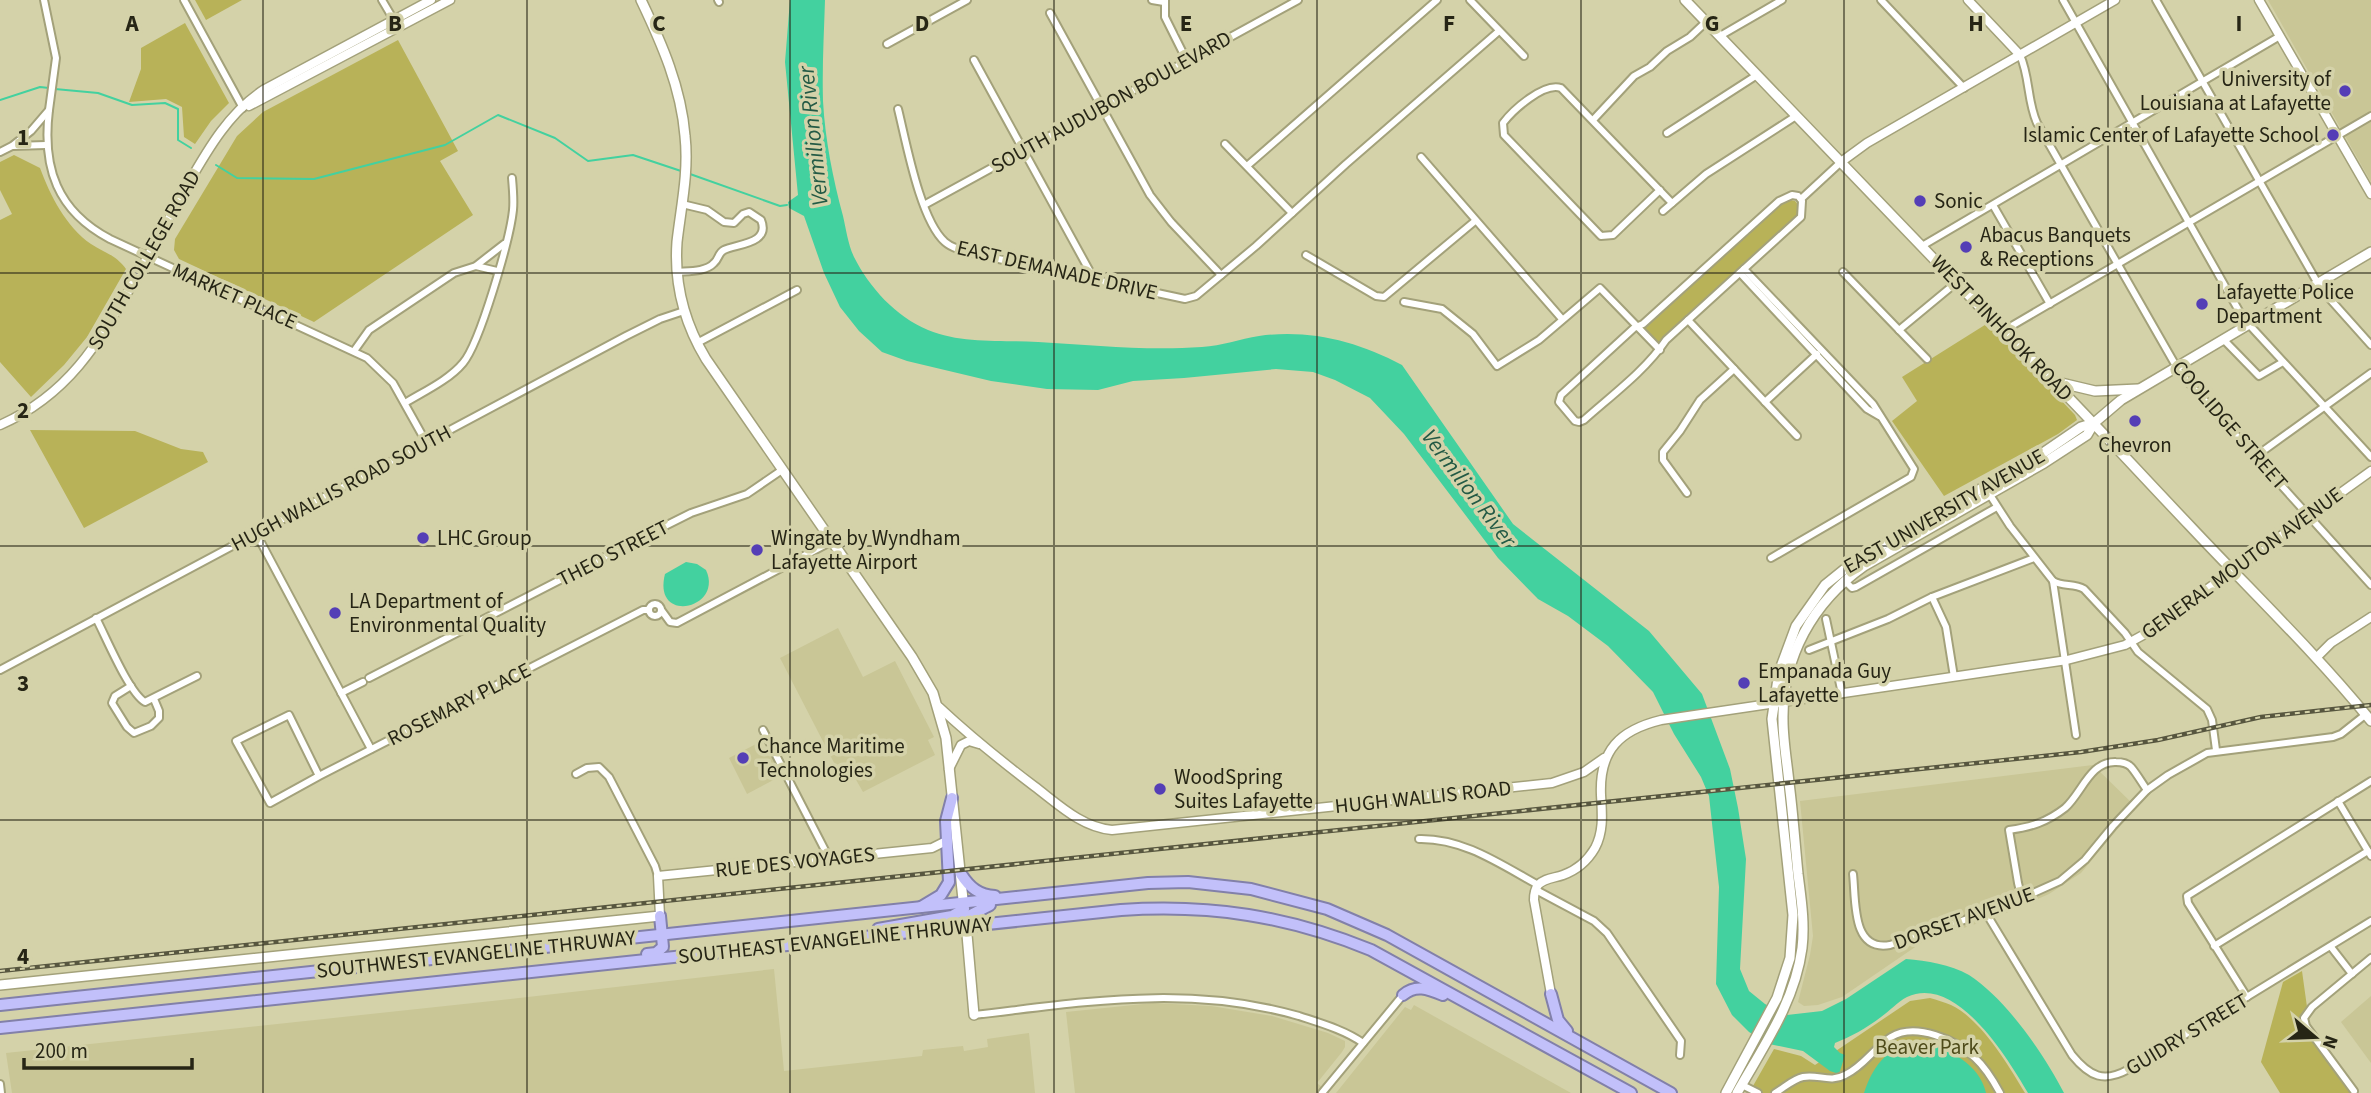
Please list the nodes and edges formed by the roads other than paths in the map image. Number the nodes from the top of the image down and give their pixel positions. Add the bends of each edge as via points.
1 (44, 0) edge
2 (184, 0) edge
3 (382, 0) edge
4 (431, 0) edge
5 (450, 0) edge
6 (641, 0) edge
7 (967, 0) edge
8 (1152, 0) edge
9 (1298, 0) edge
10 (1437, 0) edge
11 (1470, 0) edge
12 (1483, 0) edge
13 (1685, 0) edge
14 (1782, 0) edge
15 (1881, 0) edge
16 (1968, 0) edge
17 (2063, 0) edge
18 (2115, 0) edge
19 (2156, 0) edge
20 (2259, 0) edge
21 (1165, 1) edge
22 (1476, 6) junction
23 (1050, 13) dead end
24 (1707, 21) junction
25 (396, 23) junction
26 (2075, 23) junction
27 (1499, 31) junction
28 (1720, 36) junction
29 (2280, 36) junction
30 (887, 44) dead end
31 (2020, 55) junction
32 (1524, 56) dead end
33 (974, 60) dead end
34 (1187, 61) junction
35 (1757, 75) junction
36 (2202, 82) junction
37 (1964, 88) junction
38 (1101, 107) junction
39 (50, 108) junction
40 (243, 108) junction
41 (898, 109) dead end
42 (1796, 116) junction
43 (2371, 116) edge
44 (1592, 120) junction
45 (2132, 123) junction
46 (1667, 133) dead end
47 (2337, 136) junction
48 (1225, 144) dead end
49 (46, 145) junction
50 (12, 146) junction
51 (1023, 150) junction
52 (0, 152) edge
53 (1421, 157) dead end
54 (1841, 162) junction
55 (2061, 164) junction
56 (1247, 166) junction
57 (512, 178) dead end
58 (2259, 181) junction
59 (1660, 190) junction
60 (2371, 194) edge
61 (1801, 199) junction
62 (1672, 203) junction
63 (682, 204) junction
64 (924, 205) junction
65 (1993, 205) junction
66 (1663, 211) dead end
67 (1292, 213) junction
68 (1475, 221) junction
69 (2189, 223) junction
70 (505, 242) junction
71 (1922, 246) junction
72 (2371, 252) edge
73 (1306, 255) dead end
74 (148, 257) junction
75 (2119, 265) junction
76 (476, 266) junction
77 (497, 271) junction
78 (1742, 271) junction
79 (677, 272) junction
80 (1843, 272) dead end
81 (1221, 275) junction
82 (1094, 279) junction
83 (1956, 282) junction
84 (2318, 283) junction
85 (797, 290) dead end
86 (1404, 302) dead end
87 (2050, 304) junction
88 (684, 310) junction
89 (1562, 319) junction
90 (1688, 320) junction
91 (2248, 324) junction
92 (1638, 326) junction
93 (1899, 330) junction
94 (2003, 331) junction
95 (2223, 339) junction
96 (696, 343) junction
97 (2371, 345) edge
98 (1660, 349) junction
99 (354, 351) junction
100 (1818, 353) junction
101 (1927, 359) dead end
102 (2283, 362) junction
103 (2176, 366) junction
104 (1734, 369) junction
105 (2371, 373) edge
106 (2055, 381) junction
107 (2138, 389) junction
108 (405, 402) junction
109 (1765, 402) junction
110 (2325, 407) junction
111 (2094, 423) junction
112 (0, 425) edge
113 (1797, 436) dead end
114 (426, 442) junction
115 (2256, 456) junction
116 (2371, 457) edge
117 (782, 470) junction
118 (2371, 471) edge
119 (1987, 490) junction
120 (1687, 493) dead end
121 (1997, 507) junction
122 (2309, 516) junction
123 (256, 533) junction
124 (832, 541) junction
125 (1771, 558) dead end
126 (2035, 558) junction
127 (2232, 570) junction
128 (1838, 573) junction
129 (1845, 581) junction
130 (2053, 581) junction
131 (2371, 585) edge
132 (1932, 597) junction
133 (2371, 617) edge
134 (96, 618) junction
135 (1826, 620) dead end
136 (1832, 642) junction
137 (2131, 642) junction
138 (1809, 650) dead end
139 (2317, 657) junction
140 (2065, 660) junction
141 (0, 670) edge
142 (197, 676) dead end
143 (1954, 677) junction
144 (131, 686) junction
145 (341, 693) junction
146 (1842, 694) junction
147 (154, 699) junction
148 (1779, 704) junction
149 (939, 707) junction
150 (2368, 718) edge
151 (763, 730) dead end
152 (2076, 735) dead end
153 (980, 745) junction
154 (371, 749) junction
155 (2216, 750) junction
156 (1606, 756) junction
157 (949, 769) junction
158 (1583, 773) junction
159 (576, 775) dead end
160 (318, 776) junction
161 (2371, 781) edge
162 (1600, 782) junction
163 (2147, 790) junction
164 (952, 798) junction
165 (2338, 801) junction
166 (1419, 839) dead end
167 (946, 841) junction
168 (932, 848) junction
169 (2370, 854) edge
170 (947, 855) junction
171 (829, 858) junction
172 (961, 874) junction
173 (1853, 874) dead end
174 (658, 876) junction
175 (1795, 884) junction
176 (1537, 887) junction
177 (1037, 895) junction
178 (2022, 899) junction
179 (918, 908) junction
180 (1986, 913) junction
181 (965, 914) junction
182 (660, 916) junction
183 (2371, 921) edge
184 (663, 935) junction
185 (638, 937) junction
186 (838, 939) junction
187 (2214, 946) junction
188 (2331, 947) junction
189 (2371, 958) edge
190 (635, 961) junction
191 (1448, 970) junction
192 (1416, 973) junction
193 (2352, 974) junction
194 (1434, 984) junction
195 (0, 985) edge
196 (1551, 994) junction
197 (1403, 995) junction
198 (2247, 997) junction
199 (0, 1007) edge
200 (1476, 1007) junction
201 (1529, 1014) junction
202 (974, 1015) joint
203 (0, 1028) edge
204 (1363, 1043) junction
205 (1586, 1045) junction
206 (1680, 1055) dead end
207 (1751, 1058) junction
208 (0, 1084) edge
209 (1740, 1089) edge
210 (2354, 1091) dead end
211 (1, 1093) edge
212 (1322, 1093) edge
213 (1631, 1093) edge
214 (1671, 1093) edge
215 (1726, 1093) edge
216 (1758, 1093) edge
217 (1775, 1093) edge
218 (2000, 1093) edge

1 - 39 street, MARKET PLACE via 56,71
2 - 40 street
3 - 25 street
4 - 25 street, SOUTH COLLEGE ROAD
5 - 25 street, SOUTH COLLEGE ROAD
6 - 63 main road via 675,80 685,135
7 - 30 street
8 - 21 street
9 - 34 street, SOUTH AUDUBON BOULEVARD
10 - 56 street
11 - 22 street
12 - 22 street
13 - 24 main road, WEST PINHOOK ROAD
14 - 28 street
15 - 37 street
16 - 31 street, COOLIDGE STREET
17 - 26 street
18 - 26 street
19 - 36 street
20 - 29 street
21 - 34 street via 1167,23
22 - 27 street
23 - 38 street
24 - 28 main road, WEST PINHOOK ROAD
24 - 44 street via 1634,76
25 - 40 street, SOUTH COLLEGE ROAD via 265,89
26 - 31 street
26 - 45 street
27 - 32 street
27 - 67 street, EAST DEMANADE DRIVE
28 - 35 main road, WEST PINHOOK ROAD
29 - 36 street
29 - 47 street
31 - 37 street
31 - 55 street, COOLIDGE STREET via 2031,110
33 - 51 street
34 - 38 street, SOUTH AUDUBON BOULEVARD
35 - 42 main road, WEST PINHOOK ROAD
35 - 46 street
36 - 45 street
36 - 58 street
37 - 54 street
38 - 51 street, SOUTH AUDUBON BOULEVARD
38 - 81 street via 1157,206
39 - 49 street, MARKET PLACE
39 - 50 street
40 - 74 street, SOUTH COLLEGE ROAD via 211,145
41 - 64 street, EAST DEMANADE DRIVE
42 - 54 main road, WEST PINHOOK ROAD
42 - 62 street via 1706,174
43 - 47 street
44 - 59 street
44 - 59 street via 1554,86 1531,97 1502,127 1504,135 1601,236 1613,235
45 - 55 street
45 - 69 street
47 - 58 street
47 - 60 street
48 - 56 street
49 - 50 street
49 - 74 street, MARKET PLACE via 54,181 76,215 96,232
50 - 52 street
51 - 64 street, SOUTH AUDUBON BOULEVARD
51 - 82 street
53 - 68 street
54 - 61 street
54 - 71 main road, WEST PINHOOK ROAD
55 - 65 street
55 - 75 street, COOLIDGE STREET
56 - 67 street
57 - 70 street via 513,211
58 - 69 street
58 - 84 street
59 - 62 street
61 - 78 street via 1801,217
61 - 92 street via 1792,195 1779,201
62 - 66 street
63 - 79 main road
63 - 79 street via 707,210 728,223 750,212 761,220 763,229 746,245 724,250 709,267
64 - 82 street, EAST DEMANADE DRIVE via 940,237 950,246
65 - 71 street
65 - 87 street
67 - 81 street, EAST DEMANADE DRIVE
68 - 73 street via 1384,297
68 - 89 street
69 - 75 street
69 - 91 street
70 - 76 street
70 - 77 street
71 - 83 main road, WEST PINHOOK ROAD
72 - 84 main road, EAST UNIVERSITY AVENUE
74 - 99 street, MARKET PLACE
74 - 112 street, SOUTH COLLEGE ROAD via 83,363 41,401
75 - 87 street
75 - 103 street, COOLIDGE STREET
76 - 77 street
76 - 99 street via 454,273 369,330
77 - 108 street via 482,324 463,363
78 - 90 street
78 - 100 street
79 - 88 main road
80 - 93 street
81 - 82 street, EAST DEMANADE DRIVE via 1196,296 1185,299
83 - 93 street
83 - 94 main road, WEST PINHOOK ROAD
84 - 91 main road, EAST UNIVERSITY AVENUE
84 - 97 street
85 - 96 street
86 - 89 street via 1441,309 1473,334 1497,366 1539,340
87 - 94 street
88 - 96 main road
88 - 114 street, HUGH WALLIS ROAD SOUTH
89 - 92 street via 1600,288
90 - 98 street
90 - 104 street
91 - 95 main road, EAST UNIVERSITY AVENUE
91 - 102 street
92 - 98 street
92 - 98 street via 1561,395 1559,402 1567,412 1577,422 1584,420
93 - 101 street
94 - 106 main road, WEST PINHOOK ROAD
95 - 102 street via 2259,376
95 - 103 main road, EAST UNIVERSITY AVENUE
96 - 117 main road
99 - 108 street, MARKET PLACE via 387,375
100 - 109 street
100 - 125 street via 1873,404 1913,466 1913,475
102 - 110 street
103 - 107 main road, EAST UNIVERSITY AVENUE
103 - 115 street, COOLIDGE STREET
104 - 109 street
104 - 120 street via 1700,400 1663,452 1663,460
105 - 110 street
106 - 107 main road via 2095,391
106 - 111 main road, WEST PINHOOK ROAD
107 - 111 main road, EAST UNIVERSITY AVENUE
108 - 114 street, MARKET PLACE
109 - 113 street
110 - 115 street
110 - 116 street
111 - 119 main road, EAST UNIVERSITY AVENUE via 2087,435
111 - 127 main road, WEST PINHOOK ROAD
114 - 123 street, HUGH WALLIS ROAD SOUTH
115 - 122 street, COOLIDGE STREET
117 - 124 main road
117 - 145 street, THEO STREET via 747,494 691,513
118 - 122 street, GENERAL MOUTON AVENUE
119 - 121 street
119 - 128 main road, EAST UNIVERSITY AVENUE
119 - 129 main road, EAST UNIVERSITY AVENUE
121 - 126 street
121 - 129 street via 1856,587
122 - 127 street, GENERAL MOUTON AVENUE
122 - 131 street, COOLIDGE STREET
123 - 134 street, HUGH WALLIS ROAD SOUTH
123 - 145 street
124 - 149 main road via 921,670
124 - 154 street, ROSEMARY PLACE via 677,623 670,622 662,611 656,616 643,610
126 - 130 street
126 - 132 street
127 - 137 street, GENERAL MOUTON AVENUE
127 - 139 main road, WEST PINHOOK ROAD
128 - 129 main road
128 - 148 main road, EAST UNIVERSITY AVENUE via 1796,626 1779,671
129 - 148 main road, EAST UNIVERSITY AVENUE via 1823,603 1803,634
130 - 137 street via 2084,589
130 - 140 street
132 - 136 street
132 - 143 street via 1946,627
133 - 139 street
134 - 141 street, HUGH WALLIS ROAD SOUTH
134 - 144 street
135 - 136 street
136 - 138 street
136 - 146 street
137 - 140 street, GENERAL MOUTON AVENUE
137 - 155 street via 2207,709
139 - 150 main road, WEST PINHOOK ROAD
140 - 143 street, GENERAL MOUTON AVENUE
140 - 152 street
142 - 147 street
143 - 146 street, GENERAL MOUTON AVENUE
144 - 147 street via 145,702
144 - 147 street via 112,703 134,733 159,718
145 - 154 street
146 - 148 street, GENERAL MOUTON AVENUE
148 - 156 street, GENERAL MOUTON AVENUE via 1661,720 1631,730
148 - 175 main road, EAST UNIVERSITY AVENUE
149 - 153 street, HUGH WALLIS ROAD
149 - 157 main road
150 - 155 street, DORSET AVENUE via 2333,737
151 - 171 street
153 - 157 street via 969,741 961,745
153 - 158 street, HUGH WALLIS ROAD via 1077,818 1112,830 1552,783
154 - 160 street, ROSEMARY PLACE
155 - 163 street, DORSET AVENUE
156 - 158 street, HUGH WALLIS ROAD
156 - 162 street
157 - 164 main road
158 - 162 street
159 - 174 street via 599,767 610,777
160 - 160 street, ROSEMARY PLACE via 289,715 236,741 270,803
161 - 165 street
162 - 176 street via 1602,825 1593,851 1572,871
163 - 178 street, DORSET AVENUE via 2078,868
163 - 178 street via 2128,764 2105,763 2052,818 2009,830
164 - 167 highway
164 - 172 main road
165 - 169 street
165 - 187 street via 2189,893 2187,897
166 - 176 street via 1470,849
167 - 168 street
167 - 170 highway
168 - 170 street
168 - 171 street, RUE DES VOYAGES
169 - 187 street
170 - 179 highway via 946,888
171 - 174 street, RUE DES VOYAGES
172 - 177 highway via 976,892 990,896
172 - 181 main road
173 - 180 street, DORSET AVENUE via 1861,934 1875,945 1889,945
174 - 182 street
175 - 207 main road, EAST UNIVERSITY AVENUE via 1793,934 1784,982
175 - 207 main road, EAST UNIVERSITY AVENUE via 1802,946 1794,985 1783,1011
176 - 196 street via 1534,900
176 - 206 street via 1607,933 1681,1041
177 - 181 highway, SOUTHWEST EVANGELINE THRUWAY via 1006,899
177 - 191 highway, SOUTHWEST EVANGELINE THRUWAY via 1168,882 1251,889 1352,919
178 - 180 street, DORSET AVENUE
179 - 181 highway, SOUTHWEST EVANGELINE THRUWAY
179 - 184 highway, SOUTHWEST EVANGELINE THRUWAY
180 - 198 street, GUIDRY STREET via 2072,1055 2098,1075 2118,1075
181 - 186 highway, SOUTHEAST EVANGELINE THRUWAY
181 - 186 highway
181 - 192 highway, SOUTHEAST EVANGELINE THRUWAY via 1151,908 1235,912 1332,934
181 - 202 main road
182 - 184 highway
182 - 185 highway via 656,926
182 - 195 main road
183 - 188 street, GUIDRY STREET
184 - 185 highway, SOUTHWEST EVANGELINE THRUWAY
184 - 190 highway via 661,949
185 - 199 highway, SOUTHWEST EVANGELINE THRUWAY
186 - 190 highway, SOUTHEAST EVANGELINE THRUWAY
187 - 198 street
188 - 193 street
188 - 198 street, GUIDRY STREET
189 - 193 street
190 - 203 highway, SOUTHEAST EVANGELINE THRUWAY
191 - 192 highway via 1425,963
191 - 194 highway via 1433,972
191 - 201 highway, SOUTHWEST EVANGELINE THRUWAY
192 - 194 highway, SOUTHEAST EVANGELINE THRUWAY
192 - 197 highway
193 - 210 street via 2305,1015 2306,1026
194 - 200 highway, SOUTHEAST EVANGELINE THRUWAY
196 - 201 highway via 1548,1011
196 - 205 highway via 1558,1020
197 - 200 highway via 1423,988
197 - 204 street
200 - 213 highway, SOUTHEAST EVANGELINE THRUWAY
201 - 205 highway, SOUTHWEST EVANGELINE THRUWAY
202 - 204 street via 1149,997 1210,999 1282,1012
204 - 212 street
205 - 214 highway
207 - 209 main road, EAST UNIVERSITY AVENUE
207 - 215 main road, EAST UNIVERSITY AVENUE
208 - 211 street
209 - 216 street
217 - 218 street via 1801,1077 1830,1080 1844,1076 1889,1038 1912,1031 1967,1051

